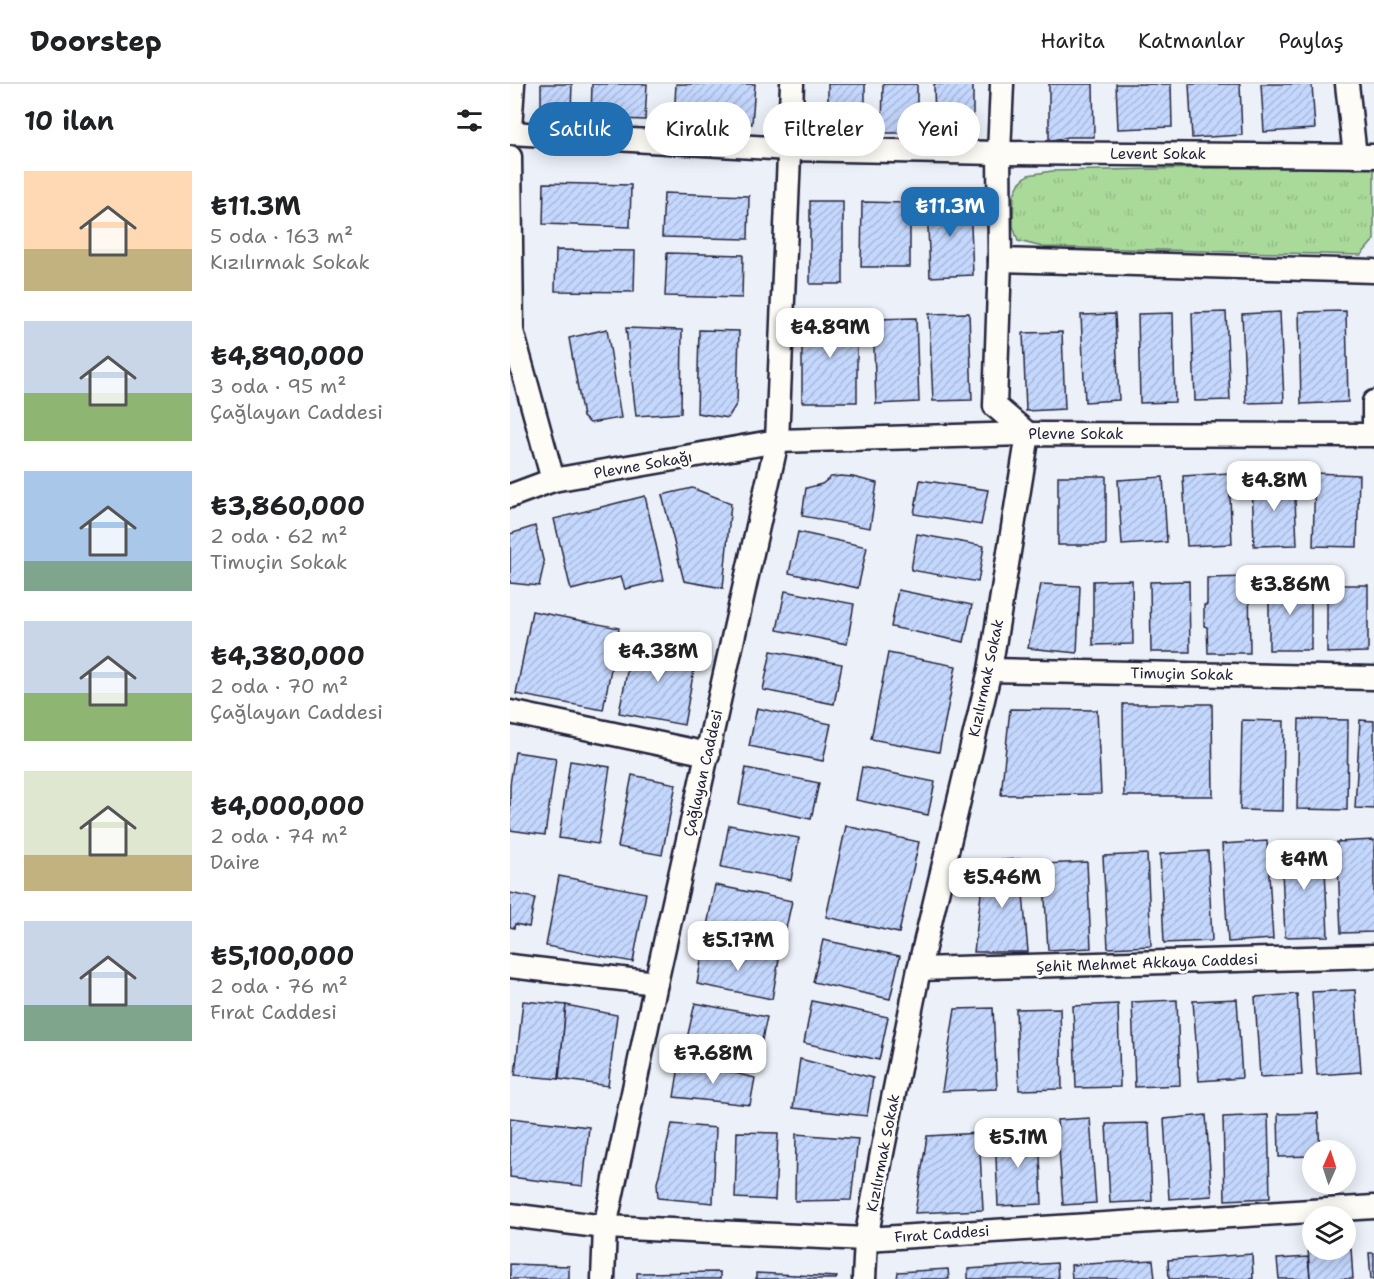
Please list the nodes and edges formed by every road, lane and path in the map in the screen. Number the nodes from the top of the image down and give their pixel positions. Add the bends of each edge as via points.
1 (513, 84) edge
2 (792, 84) edge
3 (1002, 84) edge
4 (1347, 84) edge
5 (791, 102) edge
6 (510, 131) edge
7 (763, 147) edge
8 (885, 151) edge
9 (999, 153) junction
10 (789, 156) edge
11 (1365, 156) edge
12 (510, 157) edge
13 (1000, 260) junction
14 (1374, 271) edge
15 (511, 331) edge
16 (1374, 402) edge
17 (1028, 434) junction
18 (1374, 435) edge
19 (777, 441) junction
20 (553, 480) junction
21 (510, 496) edge
22 (990, 670) junction
23 (1374, 678) edge
24 (510, 712) edge
25 (708, 753) junction
26 (1374, 956) edge
27 (510, 966) edge
28 (919, 969) junction
29 (656, 983) junction
30 (1374, 1207) edge
31 (510, 1215) edge
32 (605, 1227) junction
33 (867, 1239) junction
34 (603, 1279) edge
35 (864, 1279) edge

1 - 6 street
2 - 5 street, Çağlayan Caddesi
3 - 9 street
4 - 11 street
6 - 7 street, Levent Sokak
8 - 9 street, Levent Sokak
9 - 11 street, Levent Sokak
9 - 13 street
10 - 19 street, Çağlayan Caddesi
12 - 15 street
13 - 14 street
13 - 17 street via 995,406
15 - 20 street
16 - 18 street
17 - 18 street, Plevne Sokak
17 - 19 street, Plevne Sokak
17 - 22 street, Kızılırmak Sokak
19 - 20 street, Plevne Sokağı
19 - 25 street, Çağlayan Caddesi
20 - 21 street, Plevne Sokağı
22 - 23 street, Timuçin Sokak
22 - 28 street, Kızılırmak Sokak
24 - 25 street
25 - 29 street, Çağlayan Caddesi
26 - 28 street, Şehit Mehmet Akkaya Caddesi
27 - 29 street
28 - 33 street, Kızılırmak Sokak
29 - 32 street, Çağlayan Caddesi
30 - 33 street, Fırat Caddesi
31 - 32 street, Fırat Caddesi
32 - 33 street, Fırat Caddesi
32 - 34 street, Çağlayan Caddesi
33 - 35 street, Kızılırmak Sokak

